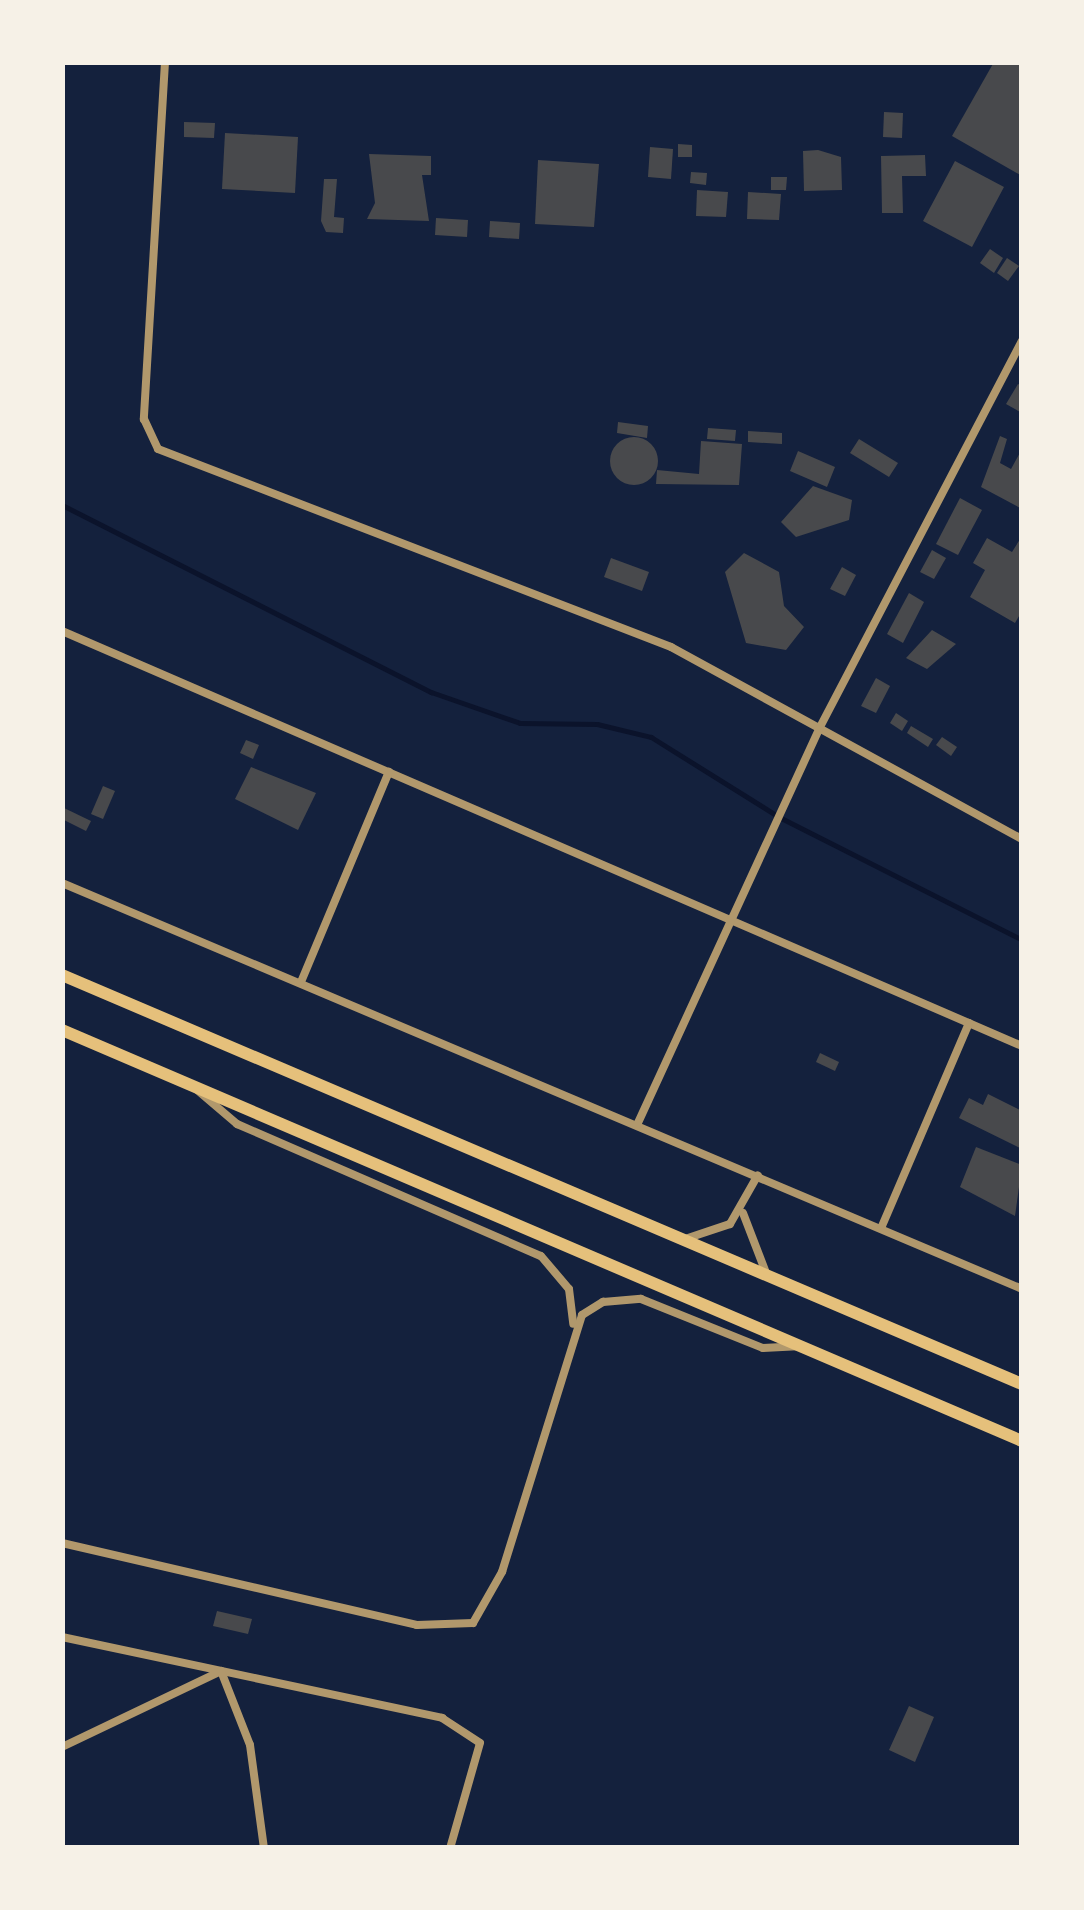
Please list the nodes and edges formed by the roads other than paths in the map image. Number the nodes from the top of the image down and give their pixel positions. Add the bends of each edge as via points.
1 (164, 62) edge
2 (1022, 340) edge
3 (62, 631) edge
4 (819, 728) junction
5 (390, 772) junction
6 (1022, 839) edge
7 (62, 883) edge
8 (728, 918) junction
9 (62, 975) edge
10 (300, 982) junction
11 (969, 1023) junction
12 (62, 1030) edge
13 (1022, 1046) edge
14 (196, 1088) junction
15 (637, 1125) junction
16 (758, 1176) junction
17 (742, 1213) junction
18 (882, 1226) junction
19 (682, 1239) junction
20 (768, 1276) junction
21 (1022, 1289) edge
22 (573, 1324) junction
23 (798, 1346) junction
24 (1022, 1384) edge
25 (1022, 1441) edge
26 (62, 1544) edge
27 (62, 1638) edge
28 (221, 1671) junction
29 (62, 1747) edge
30 (264, 1848) edge
31 (450, 1848) edge

1 - 4 street via 144,419 158,449 602,617
2 - 4 street
3 - 5 street
4 - 6 street
4 - 8 street
5 - 8 street
5 - 10 street
7 - 10 street
8 - 11 street
8 - 15 street
9 - 19 main road
10 - 15 street
11 - 13 street
11 - 18 street
12 - 14 main road
14 - 22 street via 236,1124 541,1256 569,1289
14 - 23 main road
15 - 16 street
16 - 17 street
16 - 18 street
17 - 19 street via 715,1233
17 - 20 street
18 - 21 street
19 - 20 main road
20 - 24 main road
22 - 23 street via 592,1307 628,1298 763,1348
22 - 26 street via 502,1572 474,1623 416,1624
23 - 25 main road
27 - 28 street
28 - 29 street
28 - 30 street via 250,1745
28 - 31 street via 442,1718 480,1743

